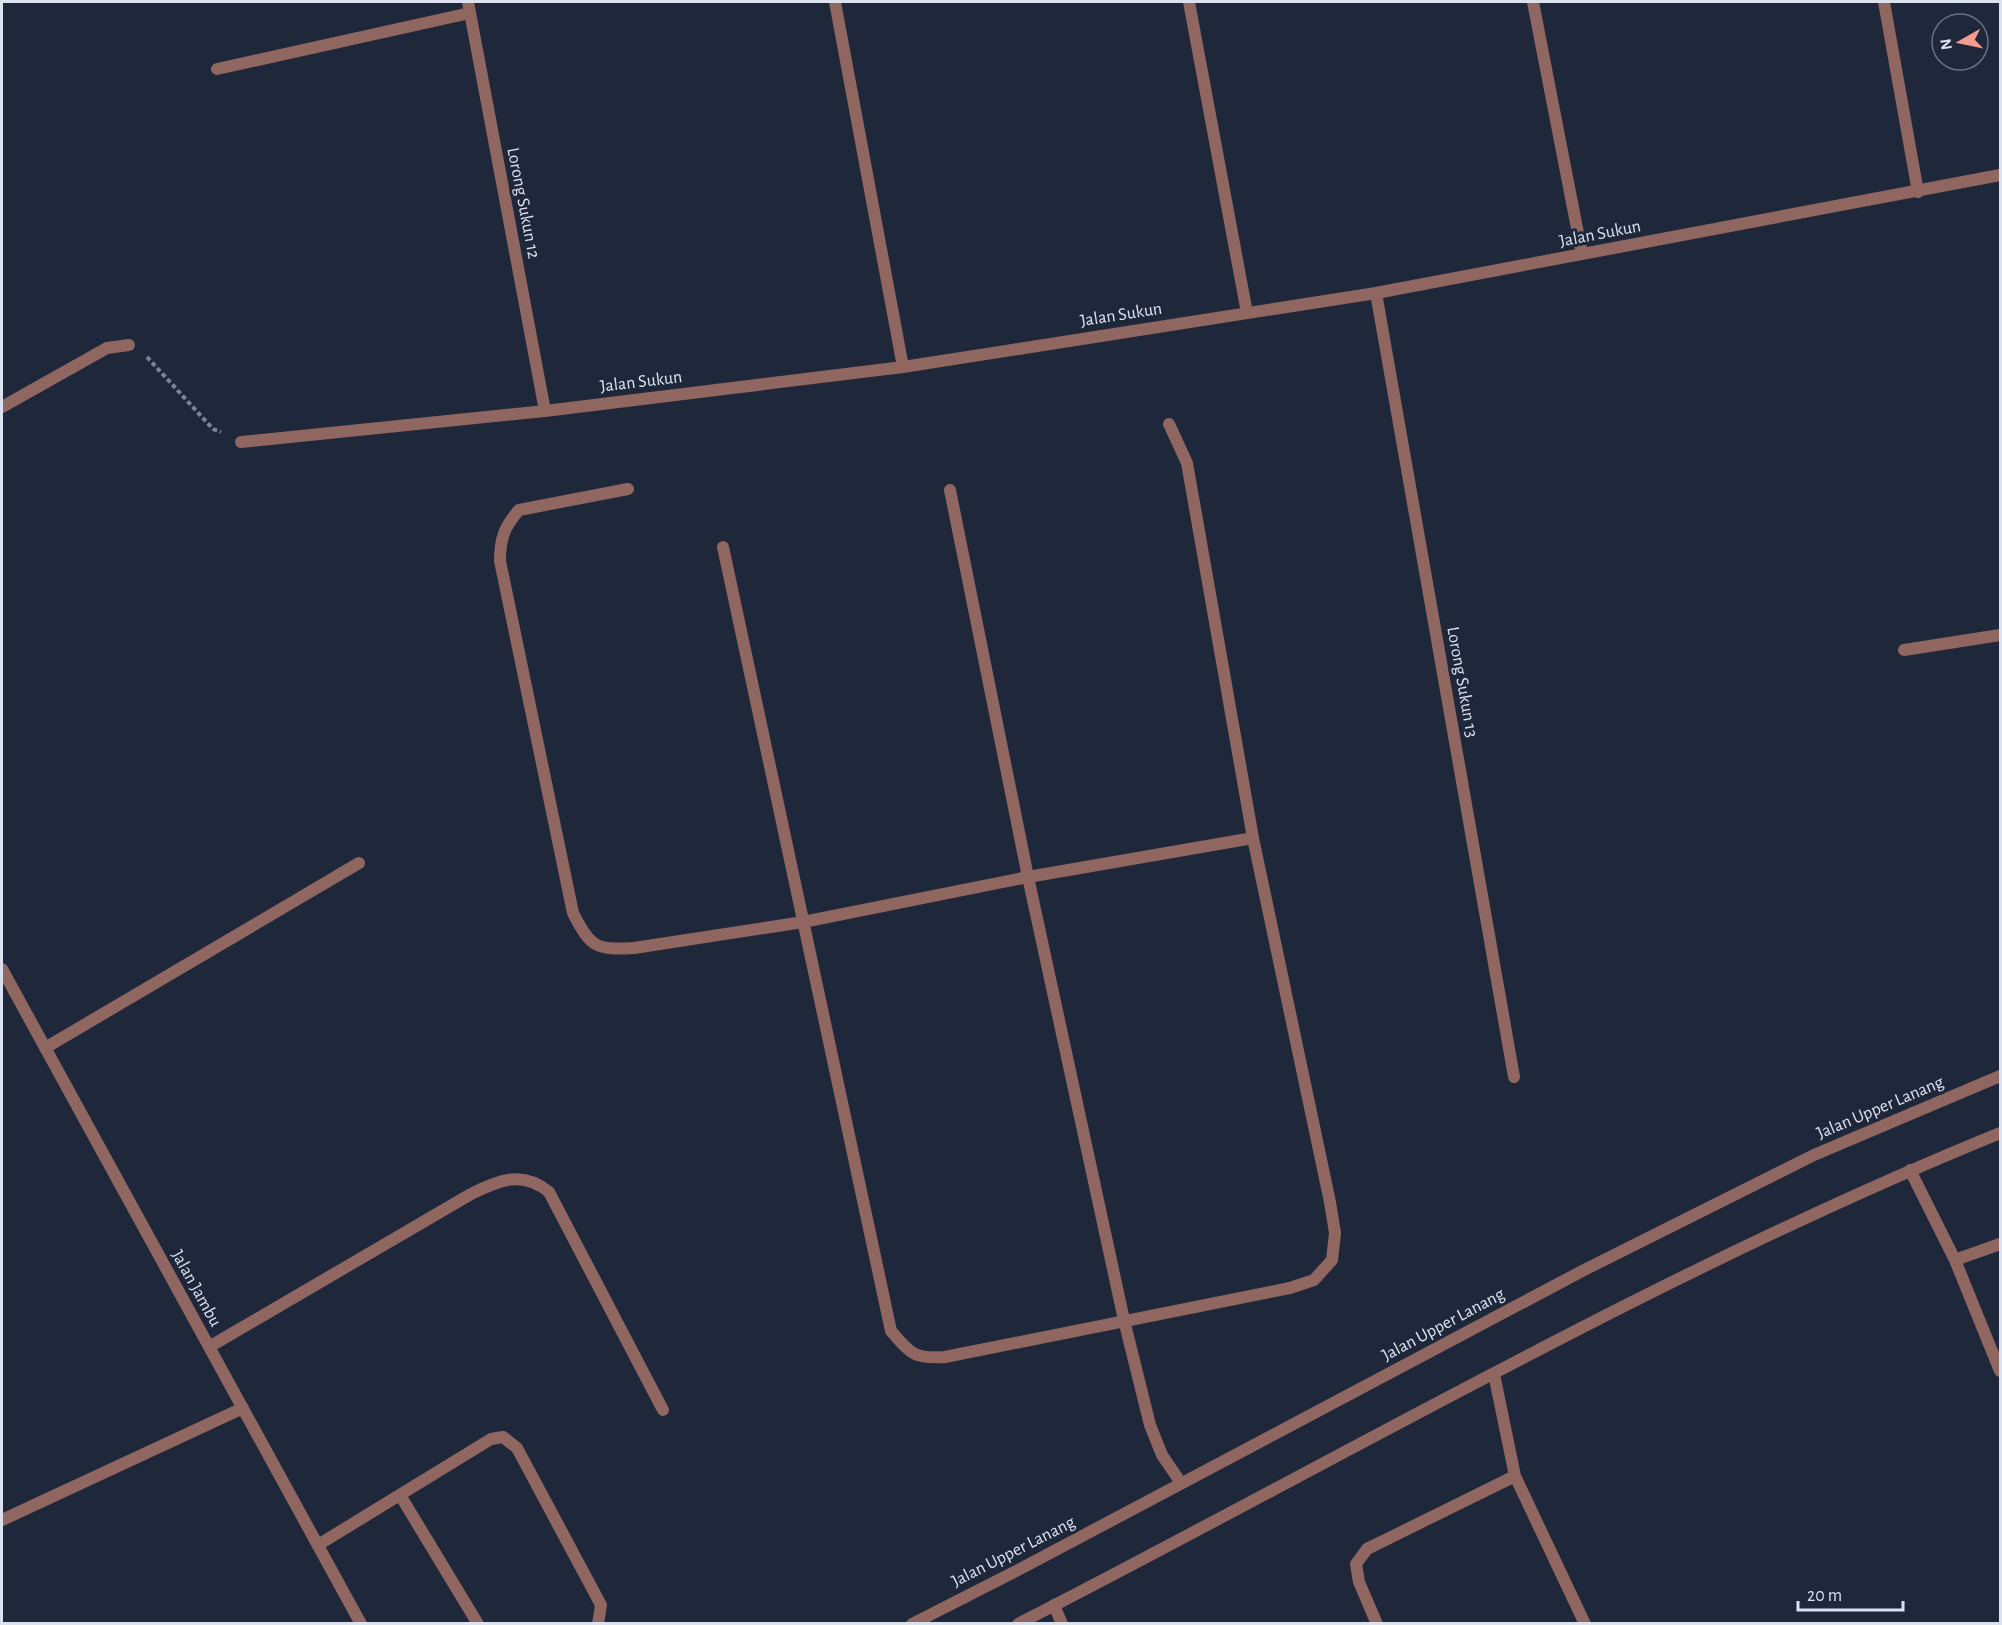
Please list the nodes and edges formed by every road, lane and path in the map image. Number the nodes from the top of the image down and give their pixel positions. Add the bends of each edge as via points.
1 (835, 2) edge
2 (1189, 2) edge
3 (1533, 2) edge
4 (1884, 2) edge
5 (469, 8) edge
6 (217, 69) dead end
7 (2001, 175) edge
8 (1918, 192) junction
9 (1582, 255) junction
10 (1376, 293) junction
11 (1247, 313) junction
12 (129, 345) joint
13 (903, 367) junction
14 (2, 407) edge
15 (545, 411) junction
16 (1169, 424) dead end
17 (241, 442) joint
18 (628, 489) dead end
19 (950, 490) dead end
20 (723, 547) dead end
21 (2001, 635) edge
22 (1904, 650) dead end
23 (1253, 838) junction
24 (359, 862) dead end
25 (1028, 877) junction
26 (803, 922) junction
27 (2, 969) edge
28 (45, 1048) junction
29 (2001, 1076) edge
30 (1514, 1077) dead end
31 (2001, 1133) edge
32 (1910, 1170) junction
33 (2001, 1244) edge
34 (1955, 1260) junction
35 (1124, 1320) junction
36 (209, 1347) junction
37 (2001, 1371) edge
38 (1494, 1374) junction
39 (243, 1408) junction
40 (663, 1410) dead end
41 (1515, 1476) junction
42 (1181, 1483) junction
43 (400, 1495) junction
44 (2, 1520) edge
45 (318, 1545) junction
46 (1054, 1605) junction
47 (361, 1623) edge
48 (478, 1623) edge
49 (598, 1623) edge
50 (912, 1623) edge
51 (1018, 1623) edge
52 (1062, 1623) edge
53 (1377, 1623) edge
54 (1585, 1623) edge

1 - 13 street
2 - 11 street
3 - 9 street
4 - 8 street
5 - 6 street
5 - 15 street, Lorong Sukun 12
7 - 8 street, Jalan Sukun
8 - 9 street, Jalan Sukun
9 - 10 street, Jalan Sukun
10 - 11 street, Jalan Sukun
10 - 30 street, Lorong Sukun 13
11 - 13 street, Jalan Sukun
12 - 14 street via 107,348
12 - 17 path via 151,360 213,429
13 - 15 street, Jalan Sukun
15 - 17 street, Jalan Sukun
16 - 23 street via 1187,463
18 - 26 street via 519,510 508,522 500,543 500,561 573,913 596,946 613,949
19 - 25 street
20 - 26 street
21 - 22 street
23 - 25 street
23 - 35 street via 1330,1202 1335,1233 1332,1260 1314,1280 1290,1288
24 - 28 street
25 - 26 street
25 - 35 street
26 - 35 street via 891,1330 908,1350 923,1358 945,1357
27 - 28 street, Jalan Jambu
28 - 36 street, Jalan Jambu
29 - 42 street, Jalan Upper Lanang via 1814,1155 1586,1269
31 - 32 street
32 - 34 street
32 - 38 street via 1605,1315
33 - 34 street
34 - 37 street
35 - 42 street via 1150,1425 1162,1455
36 - 39 street, Jalan Jambu
36 - 40 street via 471,1194 508,1179 525,1179 549,1192
38 - 41 street
38 - 46 street
39 - 44 street
39 - 45 street, Jalan Jambu
41 - 53 street via 1367,1549 1356,1564 1359,1582
41 - 54 street
42 - 50 street, Jalan Upper Lanang
43 - 45 street
43 - 48 street
43 - 49 street via 490,1439 503,1437 517,1448 601,1605
45 - 47 street, Jalan Jambu
46 - 51 street
46 - 52 street

